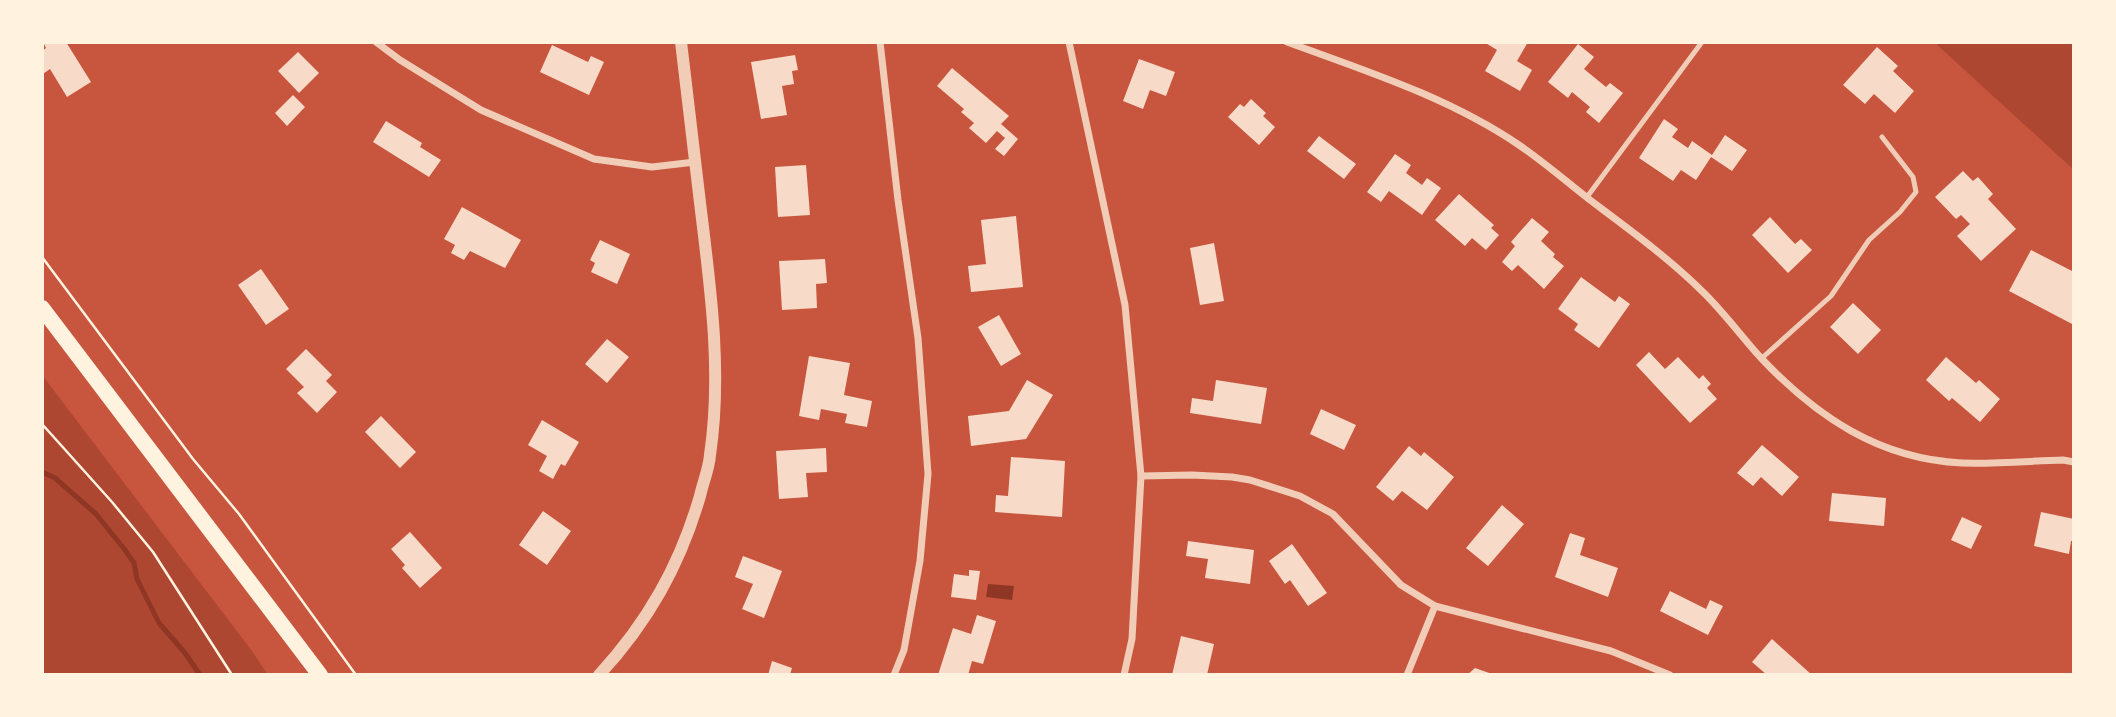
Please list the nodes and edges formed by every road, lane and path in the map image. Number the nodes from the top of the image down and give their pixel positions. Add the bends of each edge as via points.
1 (376, 42) edge
2 (681, 42) edge
3 (880, 42) edge
4 (1069, 42) edge
5 (1287, 42) edge
6 (1702, 42) edge
7 (1882, 137) dead end
8 (695, 162) junction
9 (1587, 197) junction
10 (42, 257) edge
11 (42, 308) edge
12 (1762, 358) junction
13 (42, 424) edge
14 (2074, 462) edge
15 (1141, 476) junction
16 (1435, 606) junction
17 (232, 675) edge
18 (320, 675) edge
19 (356, 675) edge
20 (599, 675) edge
21 (894, 675) edge
22 (1124, 675) edge
23 (1407, 675) edge
24 (1670, 675) edge

1 - 8 street via 481,110 594,159 652,167
2 - 8 street
3 - 21 street via 918,338 928,474 920,561 904,650
4 - 15 street via 1125,305
5 - 9 street via 1422,92 1498,131
6 - 9 lane
7 - 12 lane via 1913,177 1916,192 1869,240 1831,296
8 - 20 street via 717,381 710,456 675,566 623,649
9 - 12 street via 1706,295
10 - 19 path
11 - 18 main road
12 - 14 street via 1839,426 1877,445 1962,463
13 - 17 path via 153,552
15 - 16 street via 1232,477 1300,496 1333,514 1401,585
15 - 22 street via 1132,639
16 - 23 street
16 - 24 street via 1611,651

